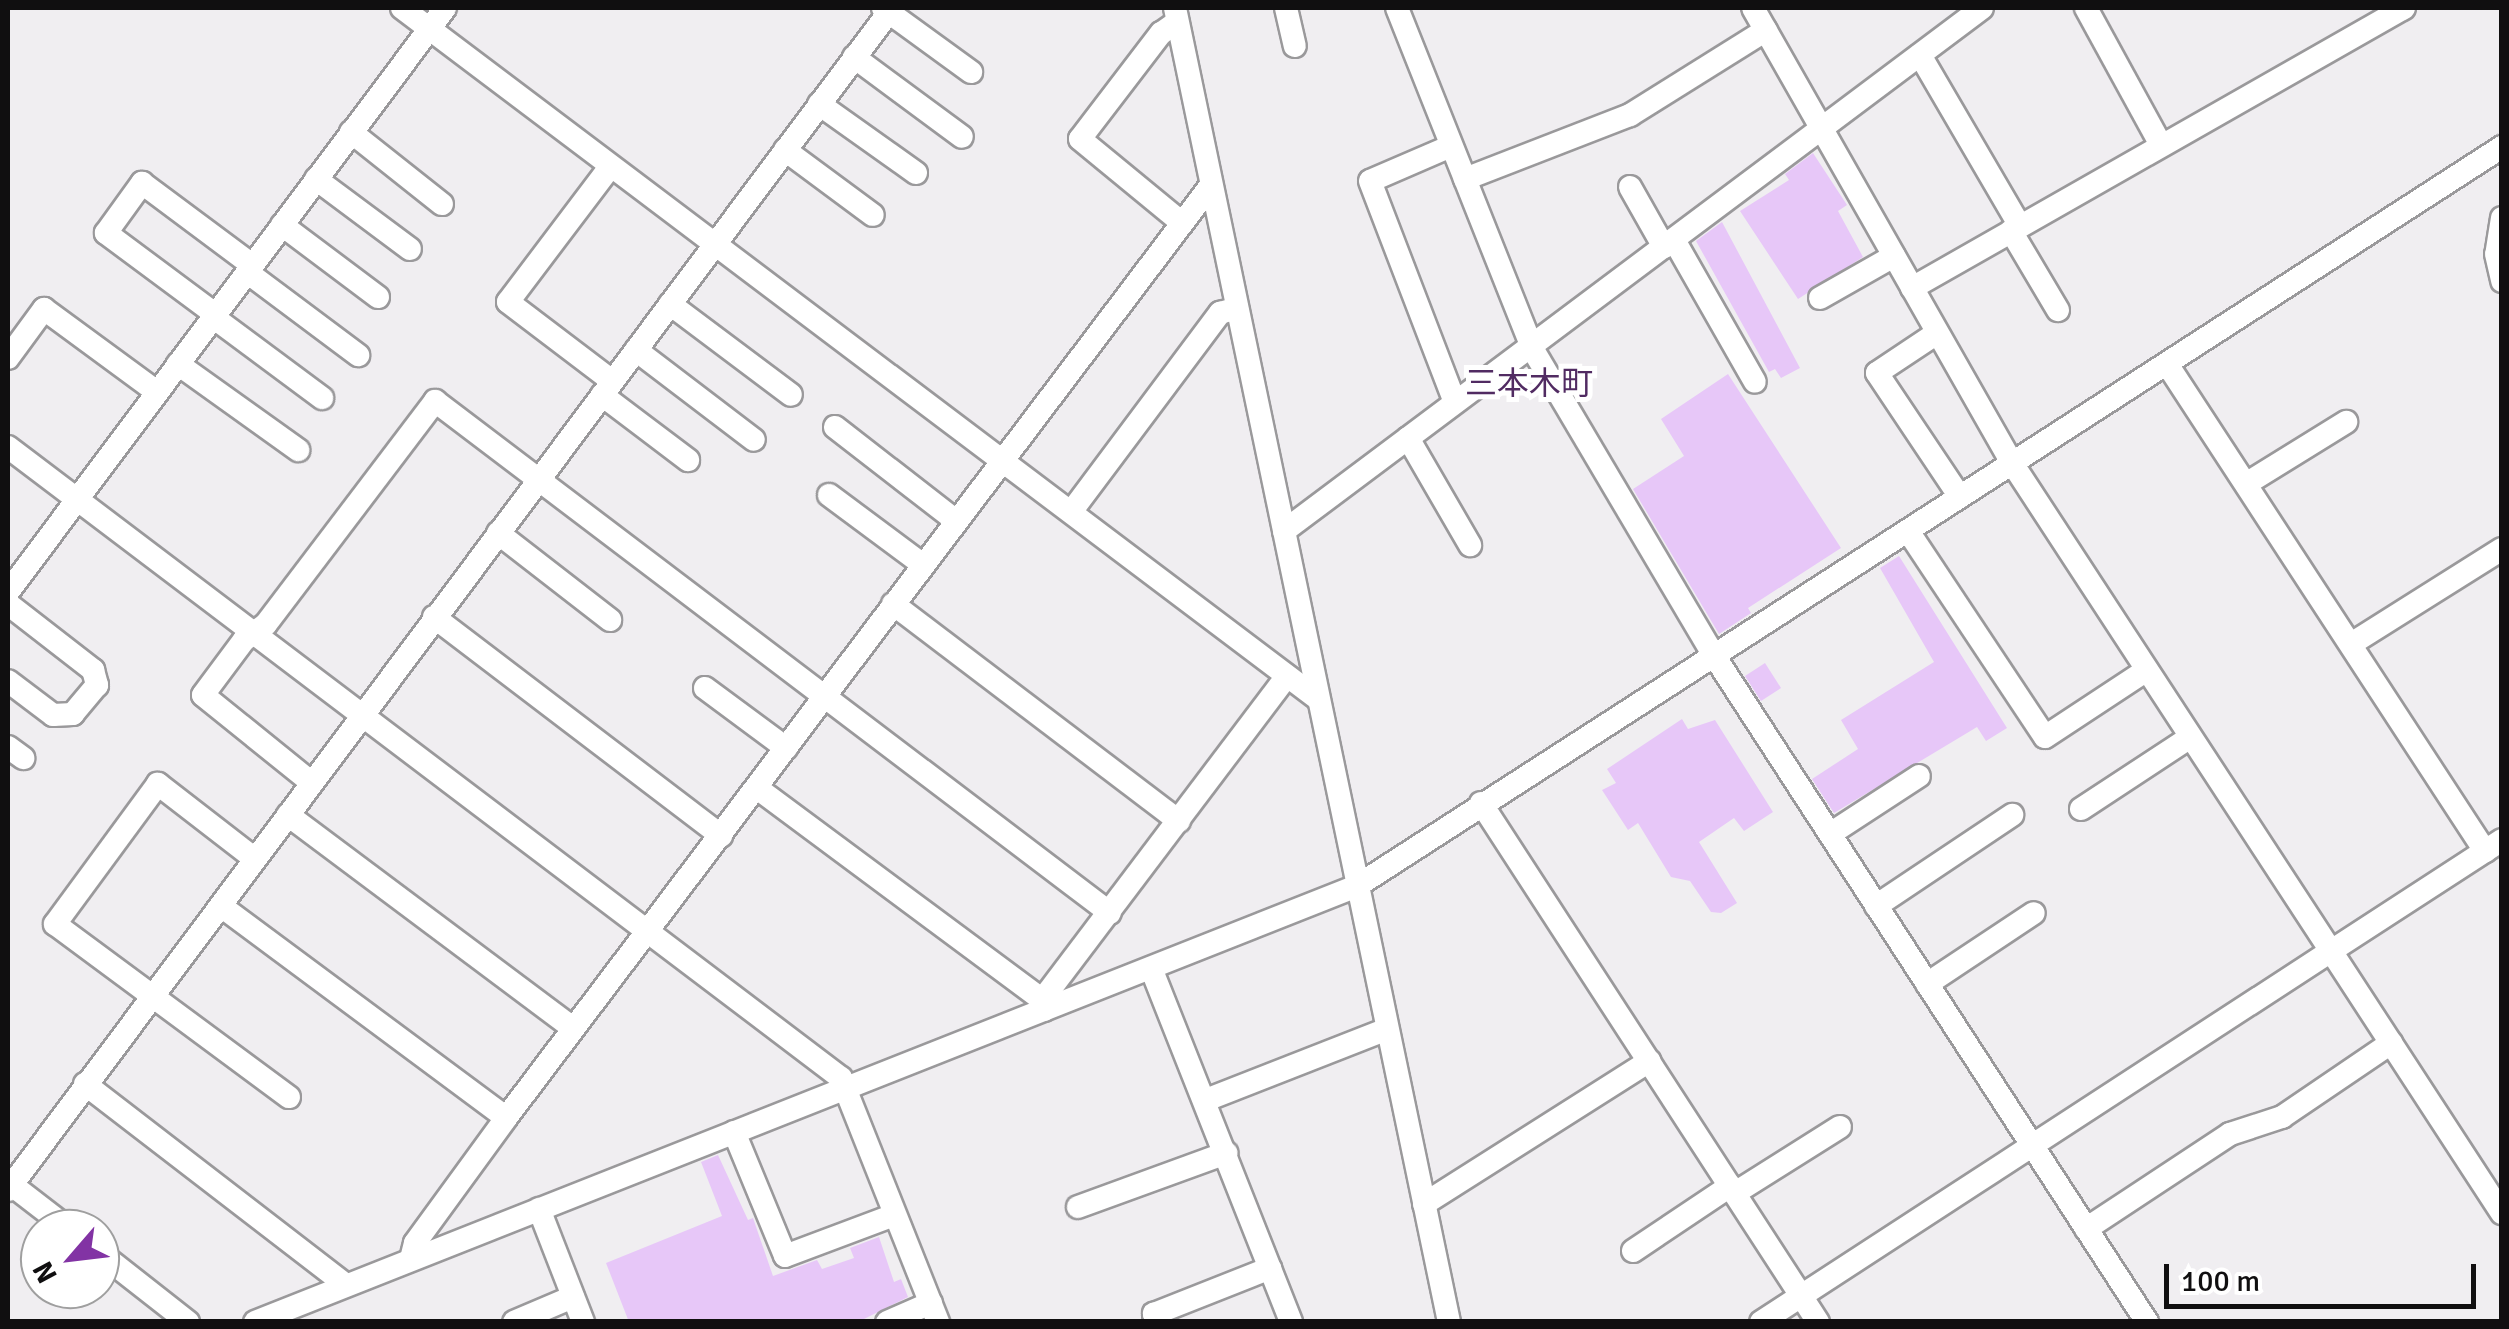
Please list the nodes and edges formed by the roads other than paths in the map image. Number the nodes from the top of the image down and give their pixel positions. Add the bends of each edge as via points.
1 (402, 8) edge
2 (444, 8) edge
3 (1286, 8) edge
4 (1397, 8) edge
5 (1754, 8) edge
6 (1982, 8) edge
7 (2086, 8) edge
8 (2404, 8) edge
9 (888, 9) edge
10 (1176, 15) edge
11 (429, 28) junction
12 (1766, 30) junction
13 (1294, 46) dead end
14 (1920, 55) junction
15 (854, 57) junction
16 (971, 72) dead end
17 (820, 104) junction
18 (1822, 128) junction
19 (351, 132) junction
20 (962, 137) dead end
21 (2161, 145) junction
22 (1450, 146) junction
23 (2502, 147) edge
24 (785, 150) junction
25 (610, 167) junction
26 (916, 173) dead end
27 (316, 179) junction
28 (1465, 179) junction
29 (1211, 185) junction
30 (1630, 186) dead end
31 (442, 204) dead end
32 (873, 215) dead end
33 (2502, 218) edge
34 (1180, 221) junction
35 (282, 225) junction
36 (2016, 229) junction
37 (1669, 244) junction
38 (712, 246) junction
39 (410, 249) dead end
40 (1894, 256) junction
41 (249, 269) junction
42 (2502, 282) edge
43 (1912, 288) junction
44 (378, 296) dead end
45 (1820, 298) dead end
46 (670, 304) junction
47 (1237, 308) junction
48 (2058, 310) dead end
49 (214, 316) junction
50 (1937, 333) junction
51 (1532, 348) junction
52 (636, 350) junction
53 (358, 354) dead end
54 (8, 358) edge
55 (178, 364) junction
56 (2167, 364) junction
57 (1755, 382) dead end
58 (607, 388) junction
59 (157, 392) junction
60 (791, 395) dead end
61 (322, 398) dead end
62 (1454, 402) junction
63 (2346, 422) dead end
64 (835, 427) dead end
65 (1408, 438) junction
66 (754, 440) dead end
67 (8, 447) edge
68 (298, 450) dead end
69 (1000, 459) junction
70 (688, 460) dead end
71 (2012, 464) junction
72 (539, 480) junction
73 (2246, 484) junction
74 (829, 495) dead end
75 (1960, 497) junction
76 (77, 498) junction
77 (1071, 512) junction
78 (955, 520) junction
79 (1284, 531) junction
80 (1908, 531) junction
81 (498, 533) junction
82 (1470, 545) dead end
83 (2502, 549) edge
84 (922, 564) junction
85 (8, 592) edge
86 (8, 604) edge
87 (893, 604) junction
88 (434, 617) junction
89 (610, 620) dead end
90 (255, 632) junction
91 (2351, 644) junction
92 (1713, 654) junction
93 (2145, 671) junction
94 (1288, 676) junction
95 (8, 681) edge
96 (705, 688) dead end
97 (825, 695) junction
98 (1318, 699) junction
99 (361, 713) junction
100 (2189, 738) junction
101 (786, 748) junction
102 (1919, 776) dead end
103 (312, 783) junction
104 (757, 788) junction
105 (1481, 803) junction
106 (2080, 809) dead end
107 (288, 815) junction
108 (2012, 816) dead end
109 (1178, 821) junction
110 (1830, 834) junction
111 (721, 836) junction
112 (2493, 846) edge
113 (255, 859) junction
114 (1358, 886) junction
115 (221, 906) junction
116 (1876, 906) junction
117 (1110, 913) junction
118 (2034, 913) dead end
119 (649, 929) junction
120 (2331, 951) junction
121 (1152, 968) junction
122 (1927, 984) junction
123 (151, 996) junction
124 (1043, 1005) junction
125 (573, 1028) junction
126 (1388, 1029) junction
127 (2391, 1043) junction
128 (1649, 1061) junction
129 (85, 1084) junction
130 (847, 1088) junction
131 (289, 1097) dead end
132 (1206, 1100) junction
133 (506, 1118) junction
134 (1840, 1127) dead end
135 (734, 1132) junction
136 (2031, 1144) junction
137 (1226, 1152) junction
138 (9, 1185) edge
139 (1732, 1189) junction
140 (1424, 1204) junction
141 (1078, 1208) dead end
142 (42, 1209) edge
143 (538, 1209) junction
144 (2502, 1213) edge
145 (894, 1215) junction
146 (2086, 1229) junction
147 (1633, 1251) dead end
148 (411, 1259) junction
149 (1270, 1268) junction
150 (120, 1269) edge
151 (345, 1284) junction
152 (1801, 1295) junction
153 (573, 1297) junction
154 (935, 1312) edge
155 (188, 1322) edge
156 (255, 1322) edge
157 (514, 1322) edge
158 (583, 1322) edge
159 (887, 1322) edge
160 (1157, 1322) edge
161 (1291, 1322) edge
162 (1449, 1322) edge
163 (1760, 1322) edge
164 (1818, 1322) edge
165 (2147, 1322) edge

1 - 11 street
2 - 11 street
3 - 13 street
4 - 22 street
5 - 12 street
6 - 14 street
7 - 21 street
8 - 21 street
9 - 15 street
9 - 16 street
10 - 29 street
10 - 34 street via 1080,139
11 - 19 street
11 - 25 street
12 - 18 street
12 - 28 street via 1630,116
14 - 18 street
14 - 36 street
15 - 17 street
15 - 20 street
17 - 24 street
17 - 26 street
18 - 37 street
18 - 40 street
19 - 27 street
19 - 31 street
21 - 36 street
22 - 28 street
22 - 62 street via 1370,181
23 - 56 street
24 - 32 street
24 - 38 street
25 - 38 street
25 - 58 street via 508,302
27 - 35 street
27 - 39 street
28 - 51 street
29 - 34 street
29 - 47 street
30 - 37 street
33 - 42 street via 2496,254
34 - 69 street
35 - 41 street
35 - 44 street
36 - 43 street
36 - 48 street
37 - 51 street
37 - 57 street
38 - 46 street
38 - 69 street
40 - 43 street
40 - 45 street
41 - 49 street
41 - 49 street via 142,182 106,233
41 - 53 street
43 - 50 street
46 - 52 street
46 - 60 street
47 - 77 street via 1220,313
47 - 79 street
49 - 55 street
49 - 61 street
50 - 71 street
50 - 75 street via 1877,373
51 - 62 street
51 - 92 street
52 - 58 street
52 - 66 street
54 - 59 street via 44,309
55 - 59 street
55 - 68 street
56 - 71 street
56 - 73 street
58 - 70 street
58 - 72 street
59 - 76 street
62 - 65 street
63 - 73 street
64 - 78 street
65 - 79 street
65 - 82 street
67 - 76 street
69 - 77 street
69 - 78 street
71 - 75 street
71 - 93 street
72 - 81 street
72 - 90 street via 435,400
72 - 97 street
73 - 91 street
74 - 84 street
75 - 80 street
76 - 85 street
76 - 90 street
77 - 94 street
78 - 84 street
79 - 98 street
80 - 92 street
80 - 93 street via 2045,736
81 - 88 street
81 - 89 street
83 - 91 street
84 - 87 street
86 - 95 street via 93,670 96,685 73,714 54,716
87 - 97 street
87 - 109 street
88 - 99 street
88 - 111 street
90 - 99 street
90 - 103 street via 203,694
91 - 112 street
92 - 105 street
92 - 110 street
93 - 100 street
94 - 98 street
94 - 109 street
96 - 101 street
97 - 101 street
97 - 117 street
98 - 114 street
99 - 103 street
99 - 119 street
100 - 106 street
100 - 120 street
101 - 104 street
102 - 110 street
103 - 107 street
104 - 111 street
104 - 124 street
105 - 114 street
105 - 128 street
107 - 113 street
107 - 125 street
108 - 116 street
109 - 117 street
110 - 116 street
111 - 119 street
112 - 120 street
113 - 115 street
113 - 123 street via 158,784 55,924
114 - 121 street
114 - 126 street
115 - 123 street
115 - 133 street
116 - 122 street
117 - 124 street
118 - 122 street
119 - 125 street
119 - 130 street
120 - 127 street
120 - 136 street
121 - 124 street
121 - 132 street
122 - 136 street
123 - 129 street
123 - 131 street
124 - 130 street
125 - 133 street
126 - 132 street
126 - 140 street
127 - 144 street
127 - 146 street via 2282,1116 2230,1134
128 - 139 street
128 - 140 street
129 - 138 street
129 - 151 street
130 - 135 street
130 - 145 street
132 - 137 street
133 - 148 street via 414,1243
134 - 139 street
135 - 143 street
135 - 145 street via 784,1256
136 - 146 street
136 - 152 street
137 - 141 street
137 - 149 street
138 - 142 street
139 - 147 street
139 - 152 street
140 - 162 street
143 - 148 street
143 - 153 street
145 - 154 street
146 - 165 street
148 - 151 street
149 - 160 street via 1154,1314
149 - 161 street
150 - 155 street
151 - 156 street
152 - 163 street
152 - 164 street
153 - 157 street
153 - 158 street
154 - 159 street

